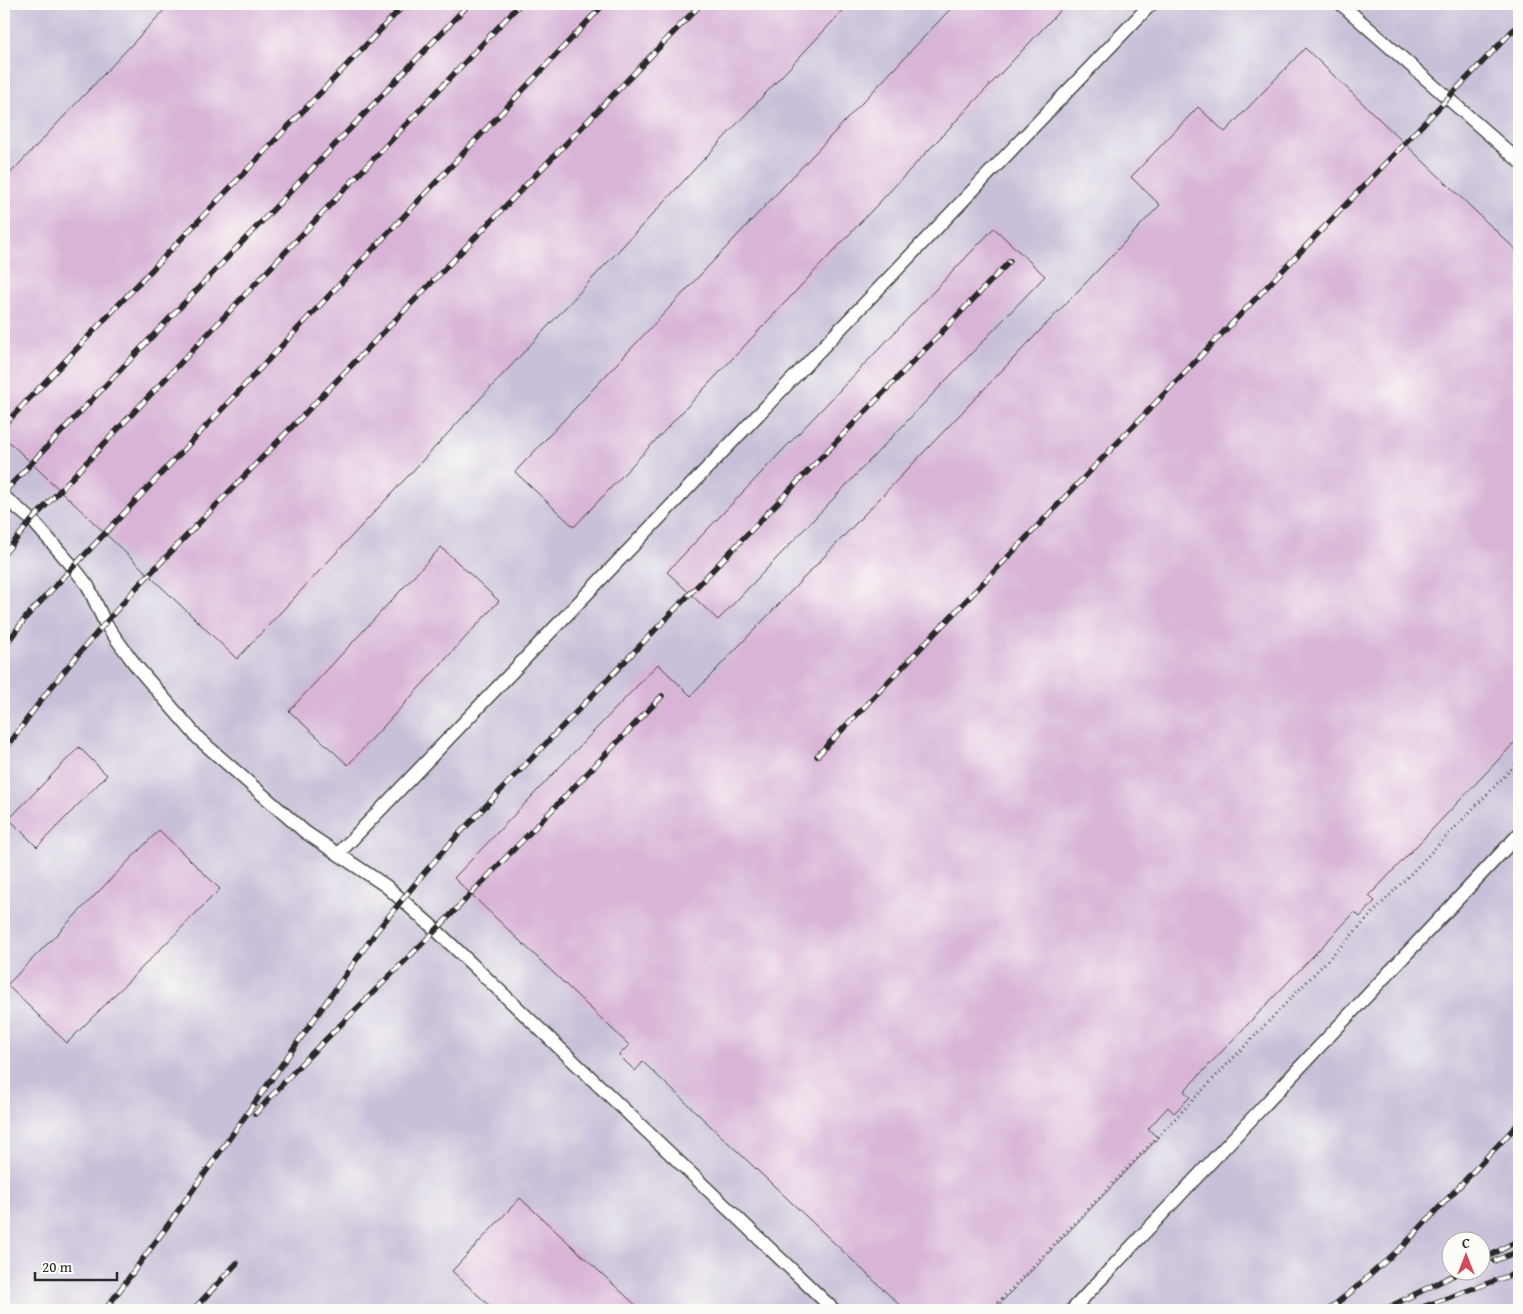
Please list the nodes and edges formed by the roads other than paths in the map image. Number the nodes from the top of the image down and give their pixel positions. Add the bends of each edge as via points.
1 (1151, 4) edge
2 (1341, 4) edge
3 (1519, 161) edge
4 (4, 497) edge
5 (1519, 834) edge
6 (339, 853) junction
7 (834, 1310) edge
8 (1072, 1310) edge

1 - 6 lane
2 - 3 lane
4 - 6 lane via 32,520 74,568 88,586 105,623 136,667 199,738 305,832
5 - 8 lane
6 - 7 lane via 386,886 436,930

